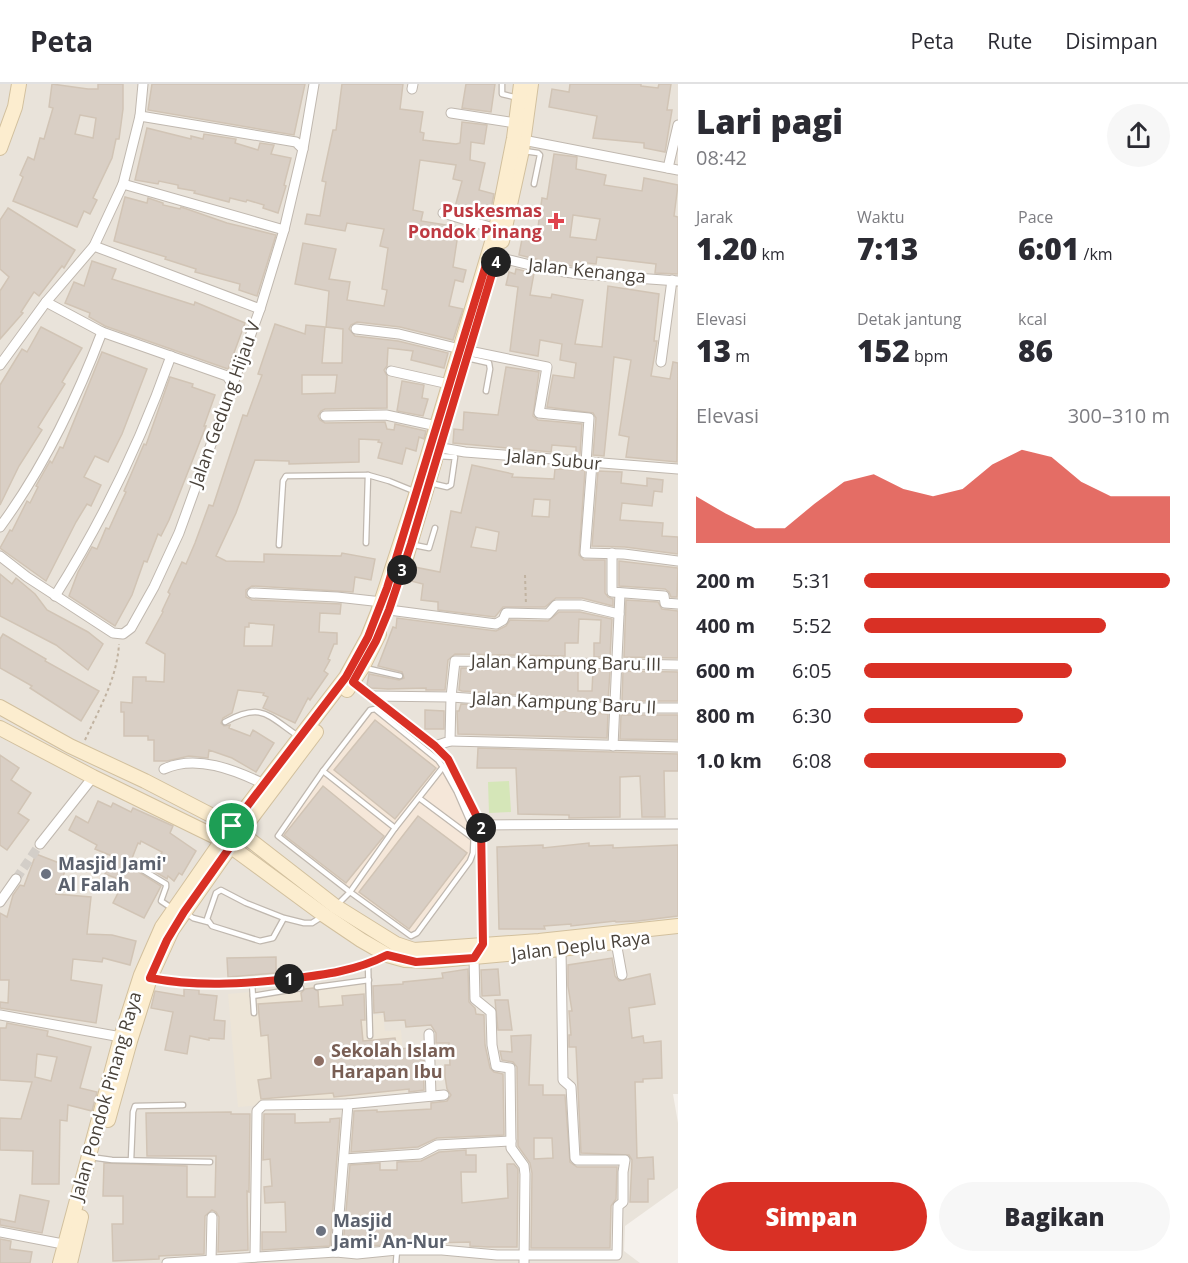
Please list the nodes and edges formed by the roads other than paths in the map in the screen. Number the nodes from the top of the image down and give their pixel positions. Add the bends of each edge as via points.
1 (19, 84) edge
2 (142, 84) edge
3 (314, 84) edge
4 (502, 84) edge
5 (531, 84) edge
6 (520, 91) edge
7 (451, 113) dead end
8 (140, 116) junction
9 (516, 123) junction
10 (678, 125) edge
11 (520, 143) junction
12 (0, 148) edge
13 (303, 149) junction
14 (673, 169) edge
15 (123, 184) junction
16 (534, 184) dead end
17 (443, 213) dead end
18 (284, 230) junction
19 (500, 230) junction
20 (94, 246) junction
21 (493, 256) junction
22 (675, 280) edge
23 (46, 303) junction
24 (260, 309) junction
25 (356, 329) dead end
26 (102, 332) junction
27 (465, 352) junction
28 (171, 356) junction
29 (661, 362) dead end
30 (0, 365) edge
31 (391, 371) dead end
32 (449, 384) junction
33 (233, 385) junction
34 (486, 391) dead end
35 (325, 416) dead end
36 (436, 426) junction
37 (435, 450) junction
38 (589, 463) junction
39 (678, 470) edge
40 (368, 475) junction
41 (430, 483) junction
42 (417, 492) junction
43 (0, 527) edge
44 (435, 528) dead end
45 (366, 543) dead end
46 (411, 544) junction
47 (279, 545) dead end
48 (612, 553) junction
49 (0, 556) edge
50 (678, 561) edge
51 (252, 594) dead end
52 (620, 594) junction
53 (55, 596) junction
54 (678, 604) edge
55 (384, 610) junction
56 (619, 614) junction
57 (618, 665) junction
58 (678, 665) edge
59 (362, 668) junction
60 (400, 676) dead end
61 (349, 680) junction
62 (370, 696) junction
63 (451, 697) junction
64 (0, 707) edge
65 (614, 708) junction
66 (678, 708) edge
67 (225, 722) dead end
68 (0, 728) edge
69 (300, 737) junction
70 (450, 741) junction
71 (435, 746) junction
72 (613, 746) junction
73 (678, 747) edge
74 (75, 748) junction
75 (64, 762) junction
76 (443, 767) junction
77 (164, 769) dead end
78 (323, 771) junction
79 (93, 777) junction
80 (264, 784) junction
81 (419, 798) junction
82 (471, 824) junction
83 (678, 824) edge
84 (481, 825) junction
85 (395, 828) junction
86 (236, 830) junction
87 (474, 839) junction
88 (227, 843) junction
89 (40, 844) tunnel mouth
90 (133, 864) dead end
91 (16, 879) tunnel mouth
92 (350, 892) junction
93 (0, 902) edge
94 (330, 910) junction
95 (178, 911) junction
96 (284, 918) junction
97 (207, 922) junction
98 (678, 926) edge
99 (678, 935) edge
100 (616, 942) junction
101 (483, 944) junction
102 (539, 946) junction
103 (392, 949) junction
104 (561, 949) junction
105 (474, 958) junction
106 (368, 965) junction
107 (622, 975) dead end
108 (150, 978) junction
109 (369, 980) junction
110 (252, 983) junction
111 (317, 987) dead end
112 (301, 988) dead end
113 (253, 996) junction
114 (254, 1013) dead end
115 (0, 1015) edge
116 (429, 1034) dead end
117 (370, 1036) dead end
118 (121, 1037) junction
119 (444, 1095) dead end
120 (431, 1096) junction
121 (183, 1104) dead end
122 (348, 1104) junction
123 (511, 1141) junction
124 (93, 1157) junction
125 (344, 1159) junction
126 (131, 1160) junction
127 (210, 1162) dead end
128 (212, 1217) dead end
129 (0, 1232) edge
130 (63, 1244) junction
131 (397, 1250) junction
132 (336, 1252) junction
133 (465, 1252) junction
134 (524, 1259) edge
135 (575, 1259) edge
136 (212, 1260) junction
137 (249, 1260) edge
138 (60, 1263) edge
139 (70, 1263) edge
140 (167, 1263) edge
141 (396, 1263) edge
142 (465, 1263) edge

1 - 12 main road
2 - 8 street
3 - 13 street, Jalan Gedung Hijau V
4 - 6 lane via 502,94
5 - 11 main road, Jalan Pondok Pinang Raya
6 - 9 main road, Jalan Pondok Pinang Raya
7 - 9 street
8 - 13 street via 296,142
8 - 15 street
9 - 11 main road, Jalan Pondok Pinang Raya
10 - 14 street
11 - 14 street
11 - 16 lane via 540,155
11 - 19 main road, Jalan Pondok Pinang Raya
13 - 18 street, Jalan Gedung Hijau V
15 - 18 street
15 - 20 street
17 - 19 street
18 - 24 street, Jalan Gedung Hijau V
19 - 21 main road, Jalan Pondok Pinang Raya
20 - 23 street
20 - 24 street
21 - 22 street, Jalan Kenanga via 560,272
21 - 27 main road, Jalan Pondok Pinang Raya
22 - 29 street
23 - 26 street
23 - 30 street
24 - 33 street, Jalan Gedung Hijau V
25 - 27 street via 399,334
26 - 28 street
26 - 43 street via 61,427
27 - 32 main road, Jalan Pondok Pinang Raya
27 - 34 lane via 489,363
27 - 37 main road, Jalan Pondok Pinang Raya
27 - 38 street via 547,367 538,413 589,418
28 - 33 street via 227,376
28 - 53 street via 121,480
31 - 32 street
32 - 36 main road, Jalan Pondok Pinang Raya
33 - 53 street, Jalan Gedung Hijau V via 179,532 131,628 119,635
35 - 36 street via 386,415
36 - 37 main road, Jalan Pondok Pinang Raya
37 - 38 street, Jalan Subur
37 - 41 main road, Jalan Pondok Pinang Raya
37 - 41 lane via 455,458 451,485
37 - 42 main road, Jalan Pondok Pinang Raya
38 - 39 street, Jalan Subur
38 - 48 street via 585,552
40 - 42 lane
40 - 45 lane
40 - 47 lane via 286,476
41 - 46 main road, Jalan Pondok Pinang Raya
42 - 55 main road, Jalan Pondok Pinang Raya
44 - 46 lane via 429,548
46 - 55 main road, Jalan Pondok Pinang Raya
48 - 50 street
48 - 52 street via 611,591
49 - 53 street
51 - 55 street via 338,597
52 - 54 street via 664,596 665,603
52 - 56 street
55 - 56 street via 496,624 506,613 548,614 556,605 581,604
55 - 59 main road, Jalan Pondok Pinang Raya
55 - 61 main road, Jalan Pondok Pinang Raya
56 - 57 street
57 - 58 street, Jalan Kampung Baru III
57 - 63 street, Jalan Kampung Baru III via 458,661 454,663
57 - 65 street
59 - 60 lane
59 - 61 main road, Jalan Pondok Pinang Raya
61 - 62 street
61 - 69 main road, Jalan Pondok Pinang Raya
61 - 86 main road, Jalan Pondok Pinang Raya
62 - 63 street, Jalan Kampung Baru II
62 - 71 street
63 - 65 street, Jalan Kampung Baru II
63 - 70 street
64 - 74 main road, Jalan Deplu Raya
65 - 66 street, Jalan Kampung Baru II
65 - 72 street
67 - 69 lane via 243,712 261,712
68 - 75 main road, Jalan Deplu Raya
69 - 80 main road, Jalan Pondok Pinang Raya
70 - 71 street
70 - 72 street
71 - 84 street via 448,759
72 - 73 street
74 - 75 main road
74 - 86 main road, Jalan Deplu Raya
75 - 79 main road, Jalan Deplu Raya
76 - 78 lane via 375,709 370,710
76 - 81 lane
76 - 82 lane
77 - 80 street via 179,764 204,764
78 - 85 lane
78 - 92 lane via 278,836
79 - 88 main road, Jalan Deplu Raya
79 - 89 street
80 - 86 main road, Jalan Pondok Pinang Raya
81 - 85 lane
81 - 87 lane
82 - 84 lane
82 - 87 lane
83 - 84 street
84 - 101 street
85 - 92 lane
86 - 88 main road, Jalan Pondok Pinang Raya
86 - 94 main road, Jalan Deplu Raya
87 - 92 lane via 470,861 414,935
88 - 94 main road, Jalan Deplu Raya
88 - 95 main road, Jalan Pondok Pinang Raya
90 - 95 lane via 166,884 160,900
91 - 93 street
92 - 94 lane
94 - 96 lane via 312,923
94 - 103 main road, Jalan Deplu Raya
95 - 97 lane
95 - 108 main road, Jalan Pondok Pinang Raya
95 - 118 main road, Jalan Pondok Pinang Raya via 162,927
96 - 97 lane via 273,938 260,941
96 - 97 lane via 220,890
98 - 102 main road, Jalan Deplu Raya
99 - 100 main road, Jalan Deplu Raya
100 - 104 main road, Jalan Deplu Raya
100 - 107 street
101 - 102 main road, Jalan Deplu Raya
101 - 103 main road, Jalan Deplu Raya
101 - 105 street
102 - 104 main road, Jalan Deplu Raya
102 - 105 main road, Jalan Deplu Raya
103 - 105 main road, Jalan Deplu Raya via 416,962
103 - 106 street
104 - 135 street via 562,1080 571,1087 575,1158 625,1160 623,1202 618,1206 617,1255
105 - 123 street via 475,999 491,1012 495,1065 510,1068
106 - 109 lane
106 - 110 street
108 - 110 street via 201,985
108 - 124 main road, Jalan Pondok Pinang Raya
109 - 111 lane
109 - 117 lane
110 - 113 lane
112 - 113 lane
113 - 114 lane
115 - 118 street
116 - 120 street
118 - 124 main road, Jalan Pondok Pinang Raya
119 - 120 street
120 - 122 street
121 - 126 lane via 135,1106
122 - 125 street
122 - 137 street via 263,1105 257,1111
123 - 125 street via 437,1145 420,1154
123 - 134 street via 511,1148 524,1168
124 - 126 lane
124 - 130 main road, Jalan Pondok Pinang Raya
124 - 139 main road, Jalan Pondok Pinang Raya
125 - 132 street
126 - 127 lane
128 - 136 street
129 - 130 street
130 - 138 main road, Jalan Pondok Pinang Raya
131 - 132 street
131 - 133 street
131 - 141 lane
132 - 137 street
133 - 134 street
133 - 142 street
134 - 135 street
136 - 137 street
136 - 140 street

